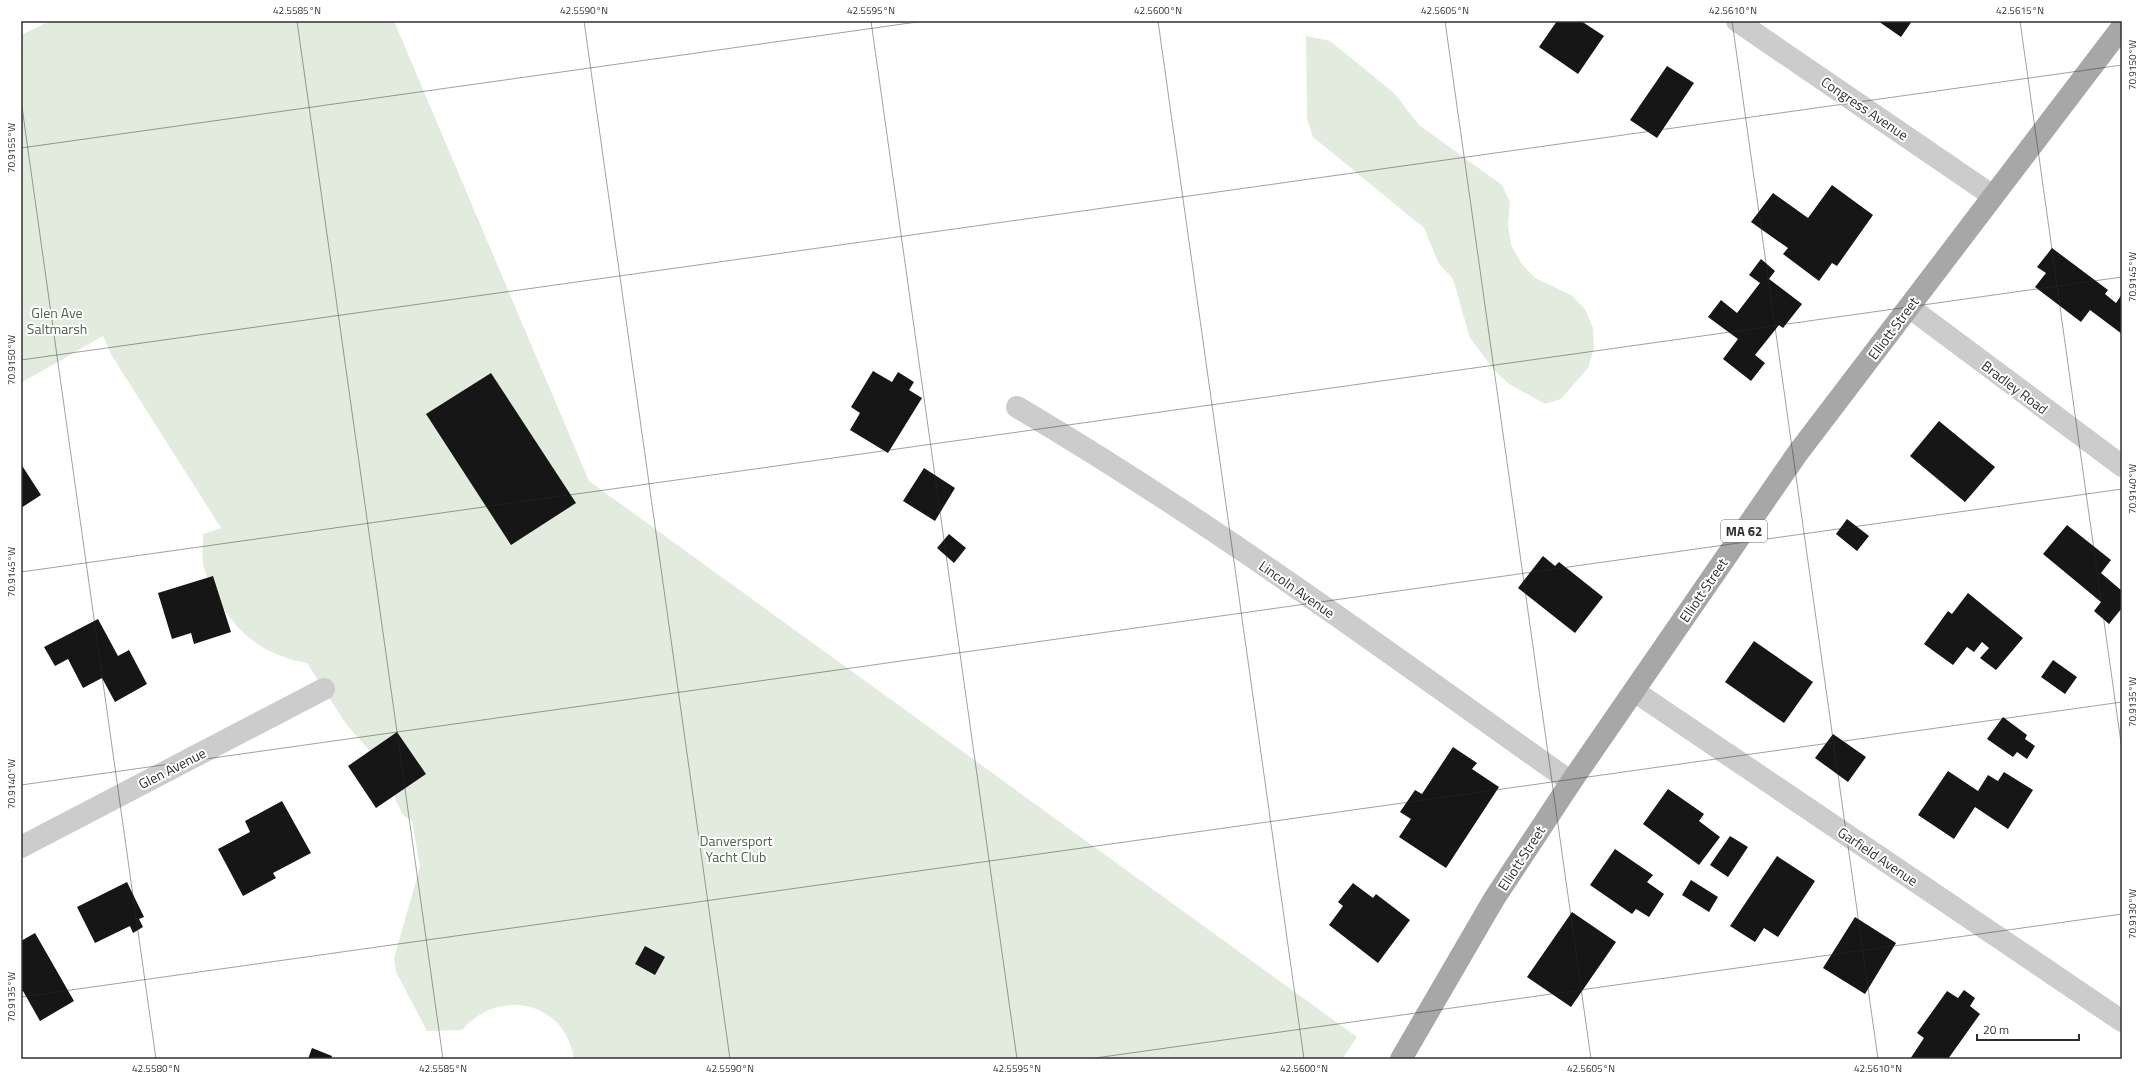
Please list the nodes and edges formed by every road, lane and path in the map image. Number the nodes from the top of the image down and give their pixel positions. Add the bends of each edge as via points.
1 (1737, 21) edge
2 (2122, 27) edge
3 (1993, 196) junction
4 (1909, 307) junction
5 (1017, 407) dead end
6 (2122, 466) edge
7 (324, 689) dead end
8 (1634, 691) junction
9 (1571, 782) junction
10 (21, 846) edge
11 (2122, 1021) edge
12 (1401, 1059) edge

1 - 3 street, Congress Avenue
2 - 3 main road, Elliott Street / MA 62
3 - 4 main road, Elliott Street / MA 62
4 - 6 street, Bradley Road
4 - 8 main road, Elliott Street / MA 62 via 1797,454
5 - 9 street, Lincoln Avenue via 1150,490 1258,562
7 - 10 street, Glen Avenue
8 - 9 main road, Elliott Street / MA 62
8 - 11 street, Garfield Avenue
9 - 12 main road, Elliott Street / MA 62 via 1494,899

